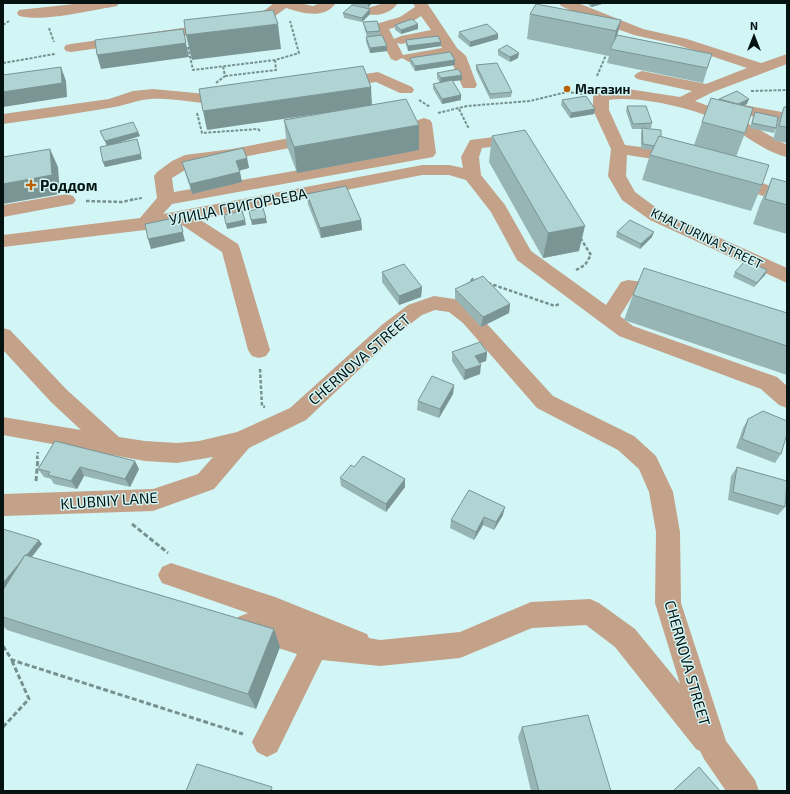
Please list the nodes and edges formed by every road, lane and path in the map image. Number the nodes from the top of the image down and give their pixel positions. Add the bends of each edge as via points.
1 (112, 3) edge
2 (329, 3) edge
3 (391, 3) edge
4 (566, 3) edge
5 (282, 5) edge
6 (421, 6) edge
7 (373, 11) dead end
8 (24, 13) dead end
9 (43, 13) junction
10 (439, 33) junction
11 (186, 40) edge
12 (401, 40) dead end
13 (70, 48) junction
14 (452, 51) junction
15 (606, 55) edge
16 (787, 59) edge
17 (275, 60) junction
18 (3, 63) edge
19 (761, 68) junction
20 (225, 76) dead end
21 (597, 76) dead end
22 (642, 76) dead end
23 (323, 85) edge
24 (469, 85) dead end
25 (707, 89) junction
26 (406, 90) joint
27 (245, 96) edge
28 (601, 97) junction
29 (206, 99) junction
30 (682, 102) junction
31 (459, 109) junction
32 (428, 116) junction
33 (725, 117) junction
34 (787, 118) edge
35 (3, 119) edge
36 (328, 136) edge
37 (494, 142) edge
38 (275, 144) junction
39 (476, 144) junction
40 (619, 149) junction
41 (787, 152) edge
42 (693, 166) edge
43 (715, 172) edge
44 (472, 176) junction
45 (145, 197) dead end
46 (166, 199) junction
47 (67, 200) joint
48 (787, 200) edge
49 (3, 211) edge
50 (182, 216) junction
51 (145, 224) junction
52 (578, 234) edge
53 (3, 241) edge
54 (787, 276) edge
55 (556, 279) junction
56 (580, 297) junction
57 (685, 298) edge
58 (446, 304) junction
59 (608, 318) junction
60 (3, 336) edge
61 (259, 350) joint
62 (787, 399) edge
63 (298, 414) junction
64 (3, 426) edge
65 (39, 432) junction
66 (241, 441) junction
67 (113, 445) junction
68 (104, 502) junction
69 (3, 505) edge
70 (35, 505) junction
71 (177, 578) joint
72 (227, 620) edge
73 (3, 646) edge
74 (315, 646) junction
75 (380, 653) junction
76 (12, 660) junction
77 (3, 727) edge
78 (267, 742) joint
79 (714, 749) junction
80 (744, 791) edge

1 - 9 street
2 - 5 street via 320,10 309,11
3 - 7 street via 388,7
4 - 19 street via 639,32 682,42
5 - 13 street via 270,13 241,24
5 - 17 path via 293,30 299,53
6 - 10 street
6 - 14 street via 405,20 381,27 402,56
8 - 9 street
9 - 13 path via 56,48
10 - 12 street
10 - 14 street
11 - 17 path via 193,70
13 - 18 path via 50,57
14 - 24 street via 458,56
15 - 21 path
16 - 19 street
17 - 20 path via 276,70
19 - 25 street
22 - 25 street
23 - 26 street via 378,77
25 - 30 street
26 - 32 path
27 - 29 street
28 - 30 street via 622,92
28 - 31 path via 567,92 530,101 467,106
28 - 40 street, KHALTURINA STREET via 601,110
29 - 35 street via 154,94 133,96 111,103
29 - 38 path via 196,110 202,133 258,129
30 - 33 street
31 - 32 path
31 - 39 path
32 - 46 street via 427,153
33 - 34 street via 744,110
33 - 41 street
36 - 38 street
37 - 39 street
38 - 46 street via 232,154 191,159 178,165 163,176
39 - 44 street via 470,157
40 - 42 street via 649,153
40 - 54 street, KHALTURINA STREET via 617,176 628,196 656,216
43 - 48 street via 744,181
44 - 50 street, УЛИЦА ГРИГОРЬЕВА via 449,170 422,170
44 - 55 street via 499,209 524,254
45 - 47 path via 122,202
46 - 51 street
47 - 49 street
50 - 51 street, УЛИЦА ГРИГОРЬЕВА
50 - 61 street via 231,249
51 - 53 street, УЛИЦА ГРИГОРЬЕВА
52 - 55 path via 591,254 585,265
55 - 56 street
56 - 58 path via 555,306 473,279
56 - 59 street
57 - 59 street via 662,290 628,287
58 - 63 street, CHERNOVA STREET via 434,303 415,310 390,329
58 - 79 street, CHERNOVA STREET via 454,305 470,318 544,402 626,443 648,463 661,492 668,532 668,603
59 - 62 street via 626,331 769,383
60 - 67 street via 60,396
61 - 63 path via 262,406
63 - 66 street, CHERNOVA STREET
64 - 65 street, CHERNOVA STREET
65 - 67 street, CHERNOVA STREET
65 - 70 path
66 - 67 street, CHERNOVA STREET via 199,451 177,453 145,452
66 - 68 street, KLUBNIY LANE via 206,482 153,500
68 - 70 street, KLUBNIY LANE
68 - 71 path via 185,567
69 - 70 street, KLUBNIY LANE
71 - 75 street via 275,610
72 - 74 street
73 - 76 path
74 - 75 street
74 - 78 street
75 - 79 street via 460,645 531,615 590,612 625,638
76 - 77 path via 29,698
76 - 78 path
79 - 80 street, CHERNOVA STREET

